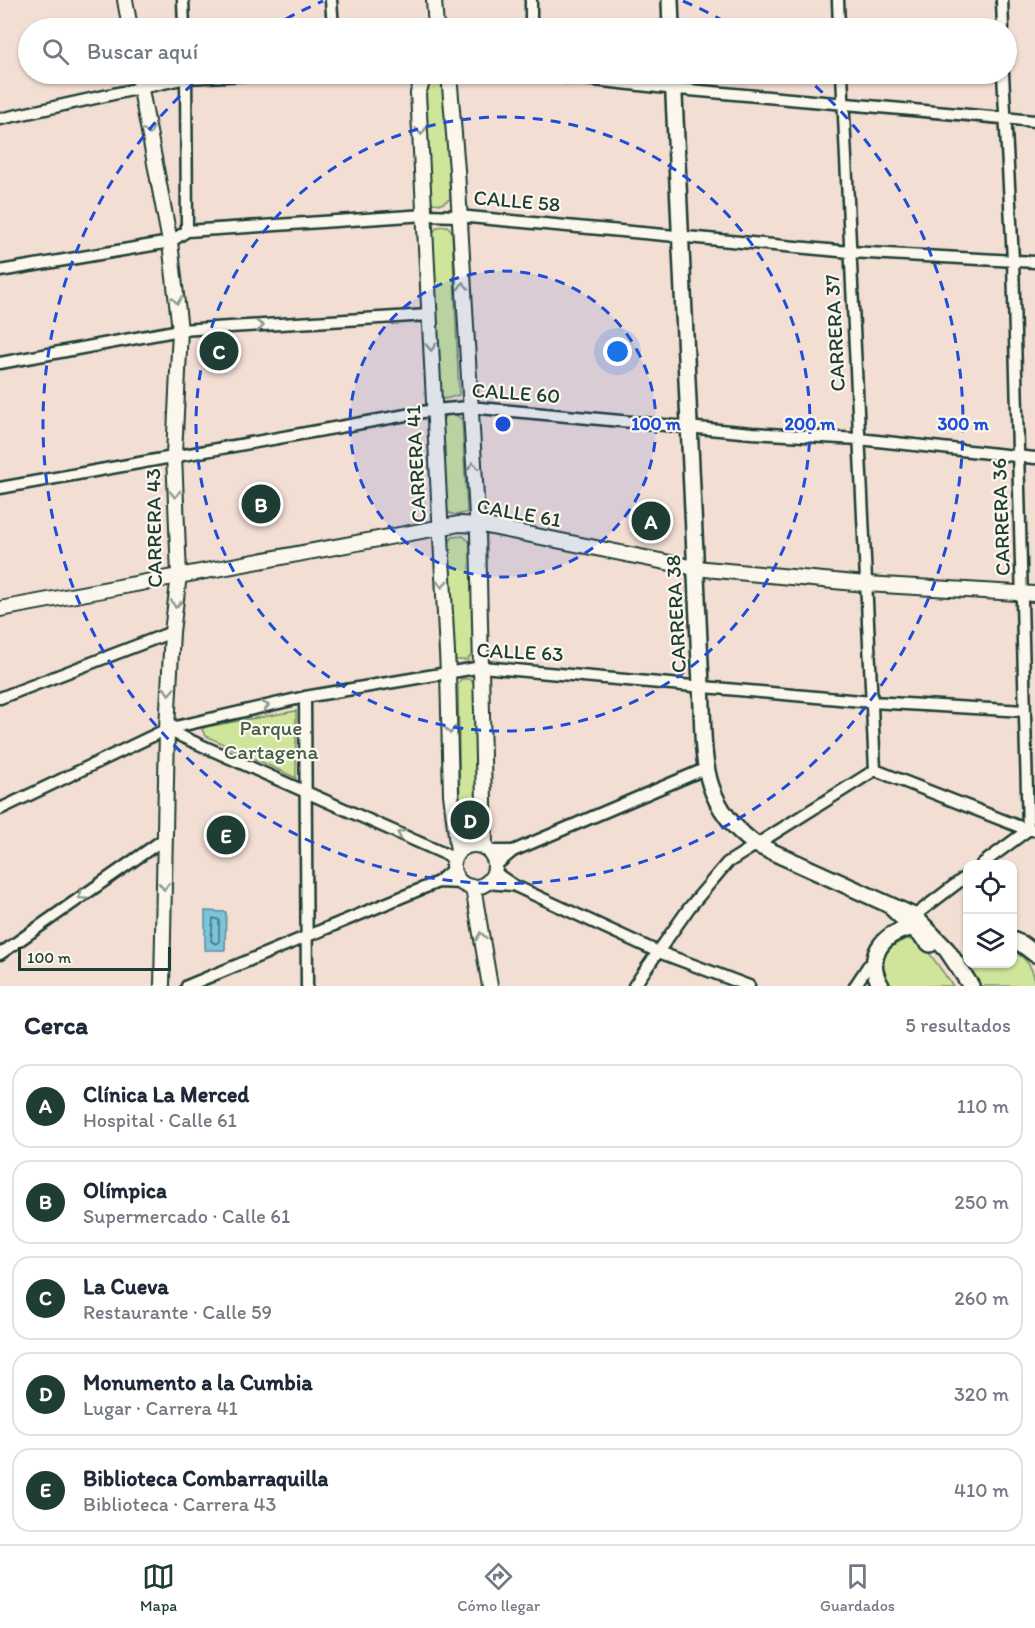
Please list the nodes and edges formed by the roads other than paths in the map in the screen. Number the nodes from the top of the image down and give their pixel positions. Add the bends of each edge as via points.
1 (125, 0) edge
2 (183, 0) edge
3 (331, 0) edge
4 (434, 0) edge
5 (531, 0) edge
6 (670, 0) edge
7 (838, 0) edge
8 (1002, 0) edge
9 (128, 18) edge
10 (184, 18) edge
11 (332, 18) edge
12 (435, 18) edge
13 (531, 18) edge
14 (671, 18) edge
15 (839, 18) edge
16 (1003, 18) edge
17 (140, 84) edge
18 (160, 84) edge
19 (186, 84) edge
20 (421, 84) edge
21 (450, 84) edge
22 (673, 84) edge
23 (696, 84) edge
24 (842, 84) edge
25 (1004, 84) edge
26 (141, 90) junction
27 (843, 103) junction
28 (1004, 118) junction
29 (0, 119) edge
30 (1035, 121) edge
31 (425, 216) junction
32 (458, 216) junction
33 (187, 231) junction
34 (680, 234) junction
35 (170, 242) junction
36 (850, 252) junction
37 (1013, 260) junction
38 (1035, 262) edge
39 (0, 271) edge
40 (429, 315) junction
41 (180, 330) junction
42 (0, 363) edge
43 (469, 407) junction
44 (434, 410) junction
45 (689, 426) junction
46 (859, 439) junction
47 (174, 455) junction
48 (1018, 457) junction
49 (1035, 458) edge
50 (0, 488) edge
51 (440, 525) junction
52 (477, 525) junction
53 (695, 568) junction
54 (179, 575) junction
55 (866, 584) junction
56 (1029, 594) edge
57 (0, 609) edge
58 (172, 632) junction
59 (482, 667) junction
60 (448, 672) junction
61 (700, 685) junction
62 (305, 697) junction
63 (0, 698) edge
64 (872, 702) junction
65 (1024, 711) junction
66 (167, 729) junction
67 (707, 768) junction
68 (875, 770) junction
69 (306, 790) junction
70 (0, 809) edge
71 (1031, 830) edge
72 (164, 838) junction
73 (755, 844) junction
74 (487, 849) junction
75 (513, 851) junction
76 (455, 860) junction
77 (988, 860) edge
78 (482, 878) junction
79 (963, 879) edge
80 (438, 882) junction
81 (913, 922) junction
82 (307, 935) junction
83 (1017, 942) edge
84 (657, 951) junction
85 (0, 954) edge
86 (1035, 954) edge
87 (868, 966) dead end
88 (962, 980) edge
89 (162, 986) edge
90 (188, 986) edge
91 (306, 986) edge
92 (490, 986) edge
93 (634, 986) edge
94 (749, 986) edge
95 (855, 986) edge
96 (880, 986) edge

1 - 9 street
2 - 10 street
3 - 11 street
4 - 12 street
5 - 13 street
6 - 14 main road
7 - 15 street
8 - 16 street
17 - 26 street, CARRERA 43
18 - 26 street
19 - 33 street
20 -> 31 street, CARRERA 41 via 418,93
21 - 32 street
22 - 34 main road, CARRERA 38
23 - 27 street
24 - 27 street, CARRERA 37
25 - 28 street, CARRERA 36
26 - 29 street
26 -> 35 street, CARRERA 43
27 - 28 street
27 - 36 street, CARRERA 37
28 - 30 street
28 - 37 street, CARRERA 36
31 - 32 street, CALLE 58
31 - 33 street, CALLE 58
31 - 40 street, CARRERA 41
32 - 34 street, CALLE 58
43 -> 32 street
33 - 35 street, CALLE 58
34 - 36 street, CALLE 58
34 - 45 main road, CARRERA 38
35 - 39 street, CALLE 58
35 -> 41 street, CARRERA 43
36 - 37 street, CALLE 58
36 - 46 street, CARRERA 37
37 - 38 street, CALLE 58
37 - 48 street, CARRERA 36
41 -> 40 street
40 -> 44 street, CARRERA 41
41 - 42 street
41 - 47 street, CARRERA 43
43 - 44 street, CALLE 60
43 - 45 street, CALLE 60
52 -> 43 street
44 - 47 street, CALLE 60
44 - 51 street, CARRERA 41
45 - 46 street, CALLE 60
45 - 53 main road, CARRERA 38
46 - 48 street, CALLE 60
46 - 55 street, CARRERA 37
47 - 50 street, CALLE 60
47 -> 54 street, CARRERA 43
48 - 49 street, CALLE 60
48 - 56 street, CARRERA 36
51 - 52 street, CALLE 61
51 - 54 street, CALLE 61
51 -> 60 street, CARRERA 41
52 - 53 street, CALLE 61
52 - 59 street
53 - 55 street, CALLE 61
53 - 61 main road, CARRERA 38
54 - 57 street, CALLE 61
54 -> 58 street, CARRERA 43
55 - 56 street, CALLE 61
55 - 64 street, CARRERA 37
56 - 65 street, CARRERA 36
58 - 63 street
58 -> 66 street, CARRERA 43
59 - 60 street, CALLE 63
59 - 61 street, CALLE 63
59 - 74 street
60 - 62 street, CALLE 63
60 -> 76 street, CARRERA 41
61 - 64 street, CALLE 63
61 - 67 main road, CARRERA 38
66 -> 62 street, CALLE 63
62 - 69 street
64 - 65 street, CALLE 63
64 - 68 street, CARRERA 37
65 - 71 street, CARRERA 36
66 - 69 street
66 - 70 street, CALLE 63
66 - 72 street, CARRERA 43
67 - 73 main road, CARRERA 38 via 713,797 724,817
67 - 75 street
68 - 71 street
68 - 73 street
76 -> 69 street
69 - 82 street
71 - 77 street
72 -> 85 street
72 -> 89 street, CARRERA 43
73 - 81 main road, CARRERA 38 via 888,904
73 - 84 street via 717,873
74 - 75 street
74 - 76 street via 467,846
74 - 78 street
75 - 78 street
76 - 78 street
76 - 80 street
78 - 80 street
78 - 84 street via 513,885
92 -> 78 street
79 - 81 street
80 - 82 street
81 - 88 main road, CARRERA 38
81 - 96 main road via 889,935 877,950 874,968
82 - 90 street
82 - 91 street
83 - 86 main road
84 - 93 street
84 - 94 street
87 - 95 street

